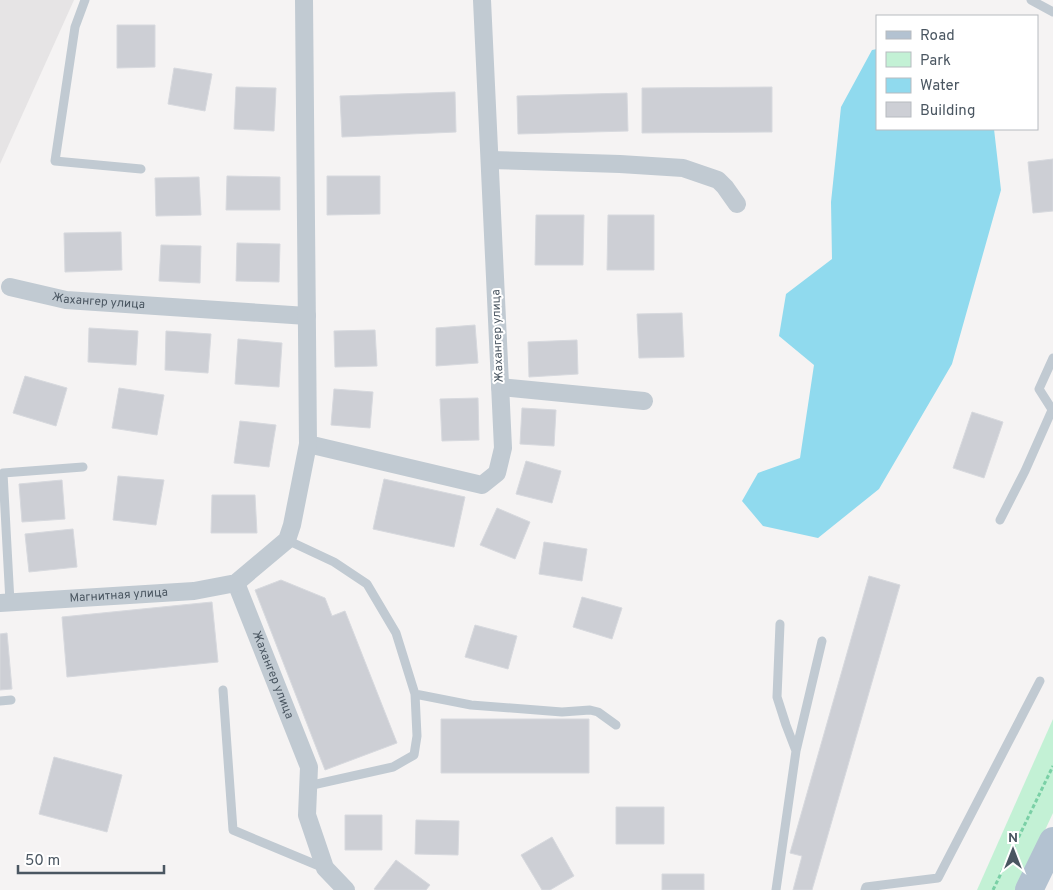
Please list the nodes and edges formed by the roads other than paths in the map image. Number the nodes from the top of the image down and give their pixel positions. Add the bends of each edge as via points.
1 (84, 0) edge
2 (304, 0) edge
3 (482, 0) edge
4 (1031, 0) edge
5 (1053, 12) edge
6 (490, 160) junction
7 (141, 169) dead end
8 (737, 204) dead end
9 (10, 287) dead end
10 (307, 316) junction
11 (1053, 358) edge
12 (500, 387) junction
13 (644, 401) dead end
14 (1053, 411) edge
15 (308, 444) junction
16 (83, 467) dead end
17 (1000, 520) dead end
18 (287, 540) junction
19 (236, 583) junction
20 (5, 603) edge
21 (780, 624) dead end
22 (822, 641) dead end
23 (1040, 681) dead end
24 (223, 690) dead end
25 (416, 694) junction
26 (12, 700) dead end
27 (0, 701) edge
28 (616, 725) dead end
29 (796, 751) junction
30 (308, 786) junction
31 (1053, 841) edge
32 (325, 868) junction
33 (346, 890) edge
34 (776, 890) edge
35 (865, 890) edge
36 (1029, 890) edge

1 - 7 lane via 74,27 55,161
2 - 10 street
3 - 6 street, Жахангер улица
4 - 5 lane
6 - 8 street via 683,168 718,180
6 - 12 street, Жахангер улица
9 - 10 street, Жахангер улица via 66,300
10 - 15 street
11 - 14 lane via 1038,389
12 - 13 street
12 - 15 street, Жахангер улица via 503,448 497,473 482,485
14 - 17 lane
15 - 18 street
16 - 20 lane via 3,473
18 - 19 street
18 - 25 lane via 334,562 367,584 396,633
19 - 20 street, Магнитная улица via 194,591
19 - 30 street, Жахангер улица via 309,767
21 - 29 lane via 777,697
22 - 29 lane
23 - 35 lane via 938,878 866,887
24 - 32 lane via 233,830
25 - 28 lane via 471,705 562,712 590,710
25 - 30 lane via 414,755 393,767
26 - 27 lane
29 - 34 lane
30 - 32 street, Жахангер улица via 307,816
31 - 36 main road
32 - 33 street, Жахангер улица

